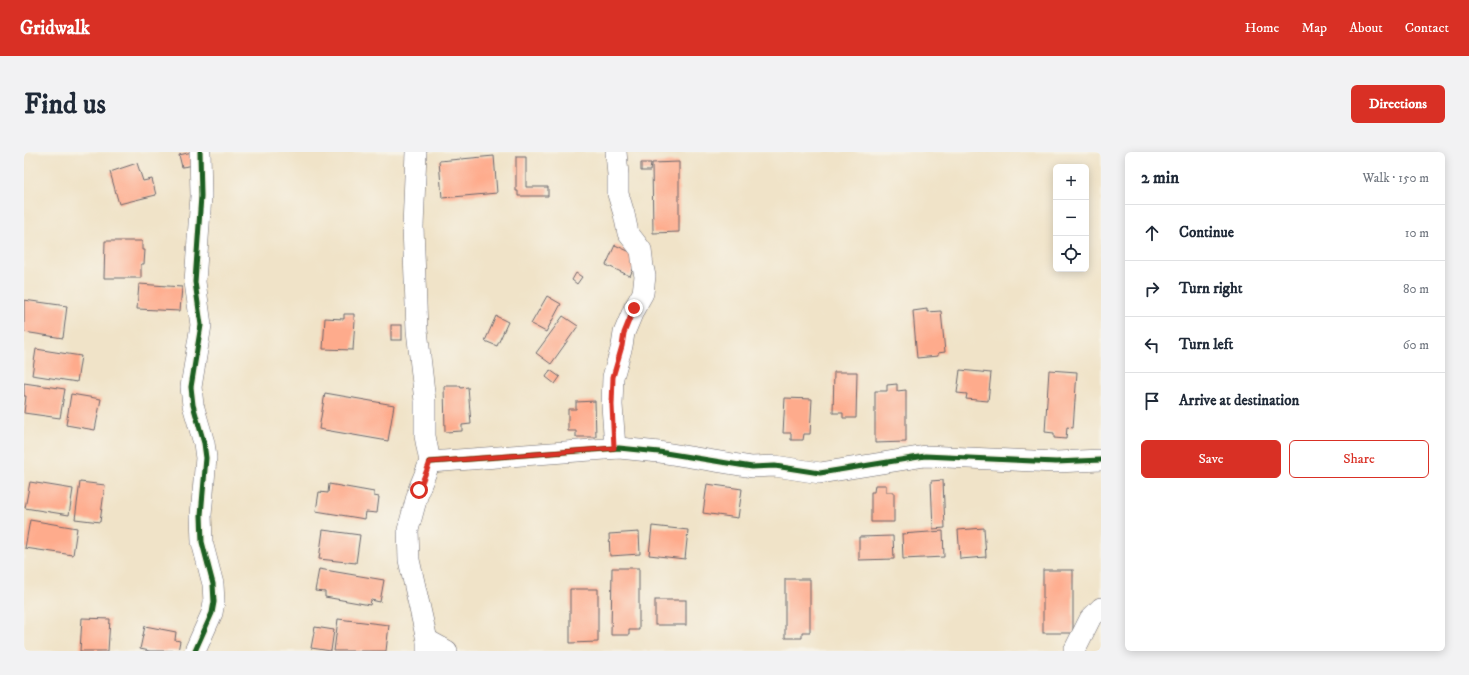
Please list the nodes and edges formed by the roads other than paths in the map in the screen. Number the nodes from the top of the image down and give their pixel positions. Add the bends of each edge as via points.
1 (200, 152) edge
2 (416, 152) edge
3 (616, 152) edge
4 (614, 448) junction
5 (1101, 460) edge
6 (430, 462) junction
7 (1101, 608) edge
8 (427, 645) edge
9 (195, 651) edge
10 (447, 651) edge
11 (1074, 651) edge

1 - 9 street via 201,196 195,292 201,325 191,387 192,405 206,458 201,515 202,542 213,584 214,602
2 - 6 street via 413,227 417,330 426,400 425,436
3 - 4 street via 618,194 628,233 641,250 645,276 643,293 624,333 613,377
4 - 5 street via 659,452 752,467 775,466 820,473 925,456 1056,462
4 - 6 street
6 - 8 street via 408,530 409,560
7 - 11 street via 1090,619
8 - 10 street

